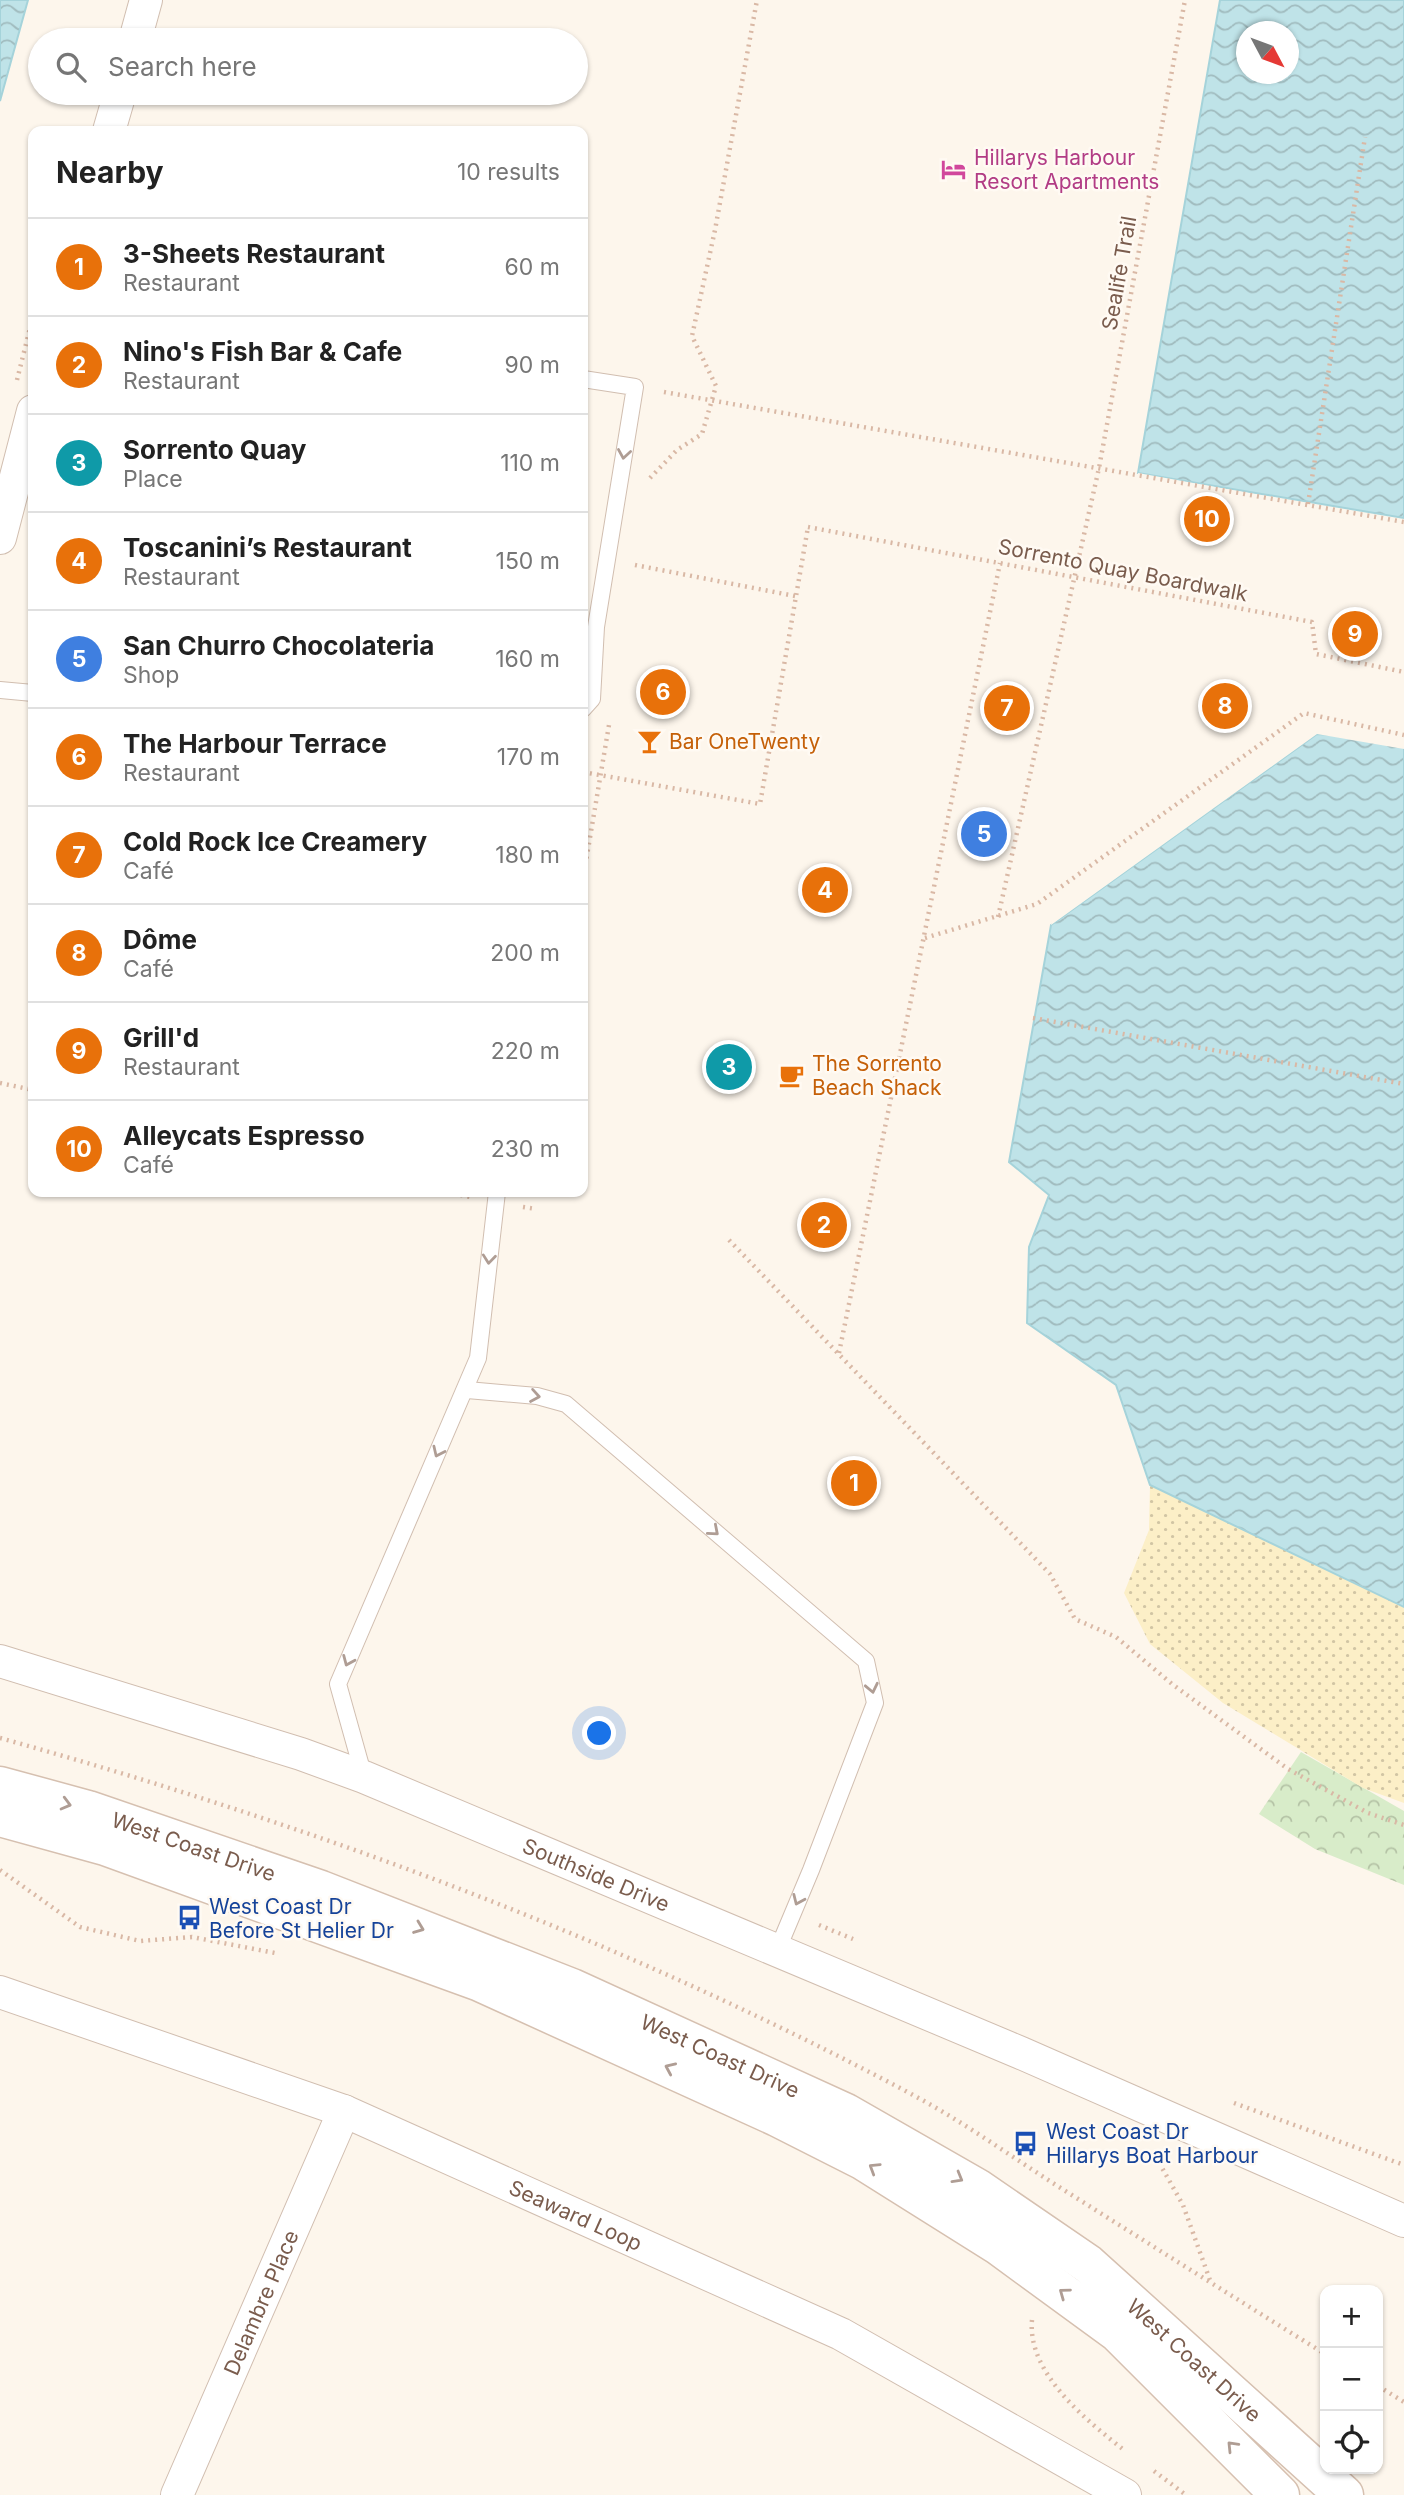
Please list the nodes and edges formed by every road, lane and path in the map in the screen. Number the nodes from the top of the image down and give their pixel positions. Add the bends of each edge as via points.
1 (146, 0) edge
2 (757, 0) edge
3 (1185, 0) edge
4 (138, 28) edge
5 (117, 105) edge
6 (110, 126) edge
7 (1365, 137) dead end
8 (588, 380) edge
9 (635, 387) junction
10 (712, 400) junction
11 (28, 430) edge
12 (1099, 468) junction
13 (648, 490) dead end
14 (1308, 504) dead end
15 (1404, 522) edge
16 (0, 538) edge
17 (637, 553) dead end
18 (607, 560) junction
19 (1000, 563) junction
20 (635, 565) junction
21 (633, 578) dead end
22 (795, 596) junction
23 (1404, 672) edge
24 (0, 690) edge
25 (28, 693) edge
26 (588, 703) edge
27 (611, 713) dead end
28 (1404, 734) edge
29 (588, 773) edge
30 (600, 775) junction
31 (588, 848) edge
32 (998, 916) junction
33 (925, 938) junction
34 (1033, 1018) dead end
35 (0, 1083) edge
36 (1404, 1084) edge
37 (28, 1089) edge
38 (496, 1197) edge
39 (524, 1207) dead end
40 (536, 1209) dead end
41 (729, 1240) dead end
42 (839, 1354) junction
43 (467, 1390) junction
44 (3, 1660) edge
45 (363, 1777) junction
46 (0, 1786) edge
47 (0, 1817) edge
48 (1404, 1825) edge
49 (0, 1870) edge
50 (777, 1951) junction
51 (282, 1955) dead end
52 (0, 1992) edge
53 (344, 2111) junction
54 (1170, 2117) junction
55 (1404, 2200) edge
56 (1404, 2221) edge
57 (1044, 2320) dead end
58 (1383, 2389) edge
59 (1404, 2402) edge
60 (1132, 2455) dead end
61 (1151, 2469) dead end
62 (177, 2495) edge
63 (1125, 2495) edge
64 (1186, 2495) edge
65 (1280, 2495) edge
66 (1344, 2495) edge

1 - 4 street
2 - 10 path via 692,335 716,386
3 - 12 path, Sealife Trail
5 - 6 street
7 - 14 path
8 - 9 lane
9 - 10 path
9 -> 18 lane
10 - 12 path
10 - 13 path via 702,434 650,477
11 - 16 street
12 - 15 path
12 - 32 path, Sealife Trail
17 - 20 path
18 - 20 path
18 - 26 lane
19 - 22 path, Sorrento Quay Boardwalk, bridge via 808,527
19 - 23 path, Sorrento Quay Boardwalk, bridge via 1312,622 1316,654
19 - 33 path
20 - 21 path
20 - 22 path
22 - 30 path via 760,804
24 - 25 lane
27 - 30 path
28 - 32 path via 1304,713 1037,904
29 - 30 path
30 - 31 path
32 - 33 path
33 - 42 path
34 - 36 path
35 - 37 path
38 -> 43 lane via 478,1358
39 - 40 path
41 - 42 path
42 - 48 path via 1050,1573 1075,1619 1116,1637 1288,1769 1368,1813
43 -> 45 lane via 338,1684
43 -> 50 lane via 537,1396 566,1404 866,1661 875,1703
44 - 45 street, Southside Drive
45 - 50 street, Southside Drive
46 -> 66 main road, West Coast Drive via 88,1810 321,1890 572,1988 846,2113 976,2188 1088,2264
65 -> 47 main road, West Coast Drive via 1118,2333 999,2246 862,2161 777,2116 480,1982 105,1846
49 - 51 path via 80,1927 140,1941 192,1937
50 - 54 street, Southside Drive
52 - 53 street, Seaward Loop
53 - 62 street, Delambre Place
53 - 63 street, Seaward Loop via 841,2334
54 - 55 street, Southside Drive
54 - 56 street, Southside Drive
57 - 60 path via 1033,2312 1031,2336 1051,2377 1095,2425
58 - 59 path
61 - 64 path

